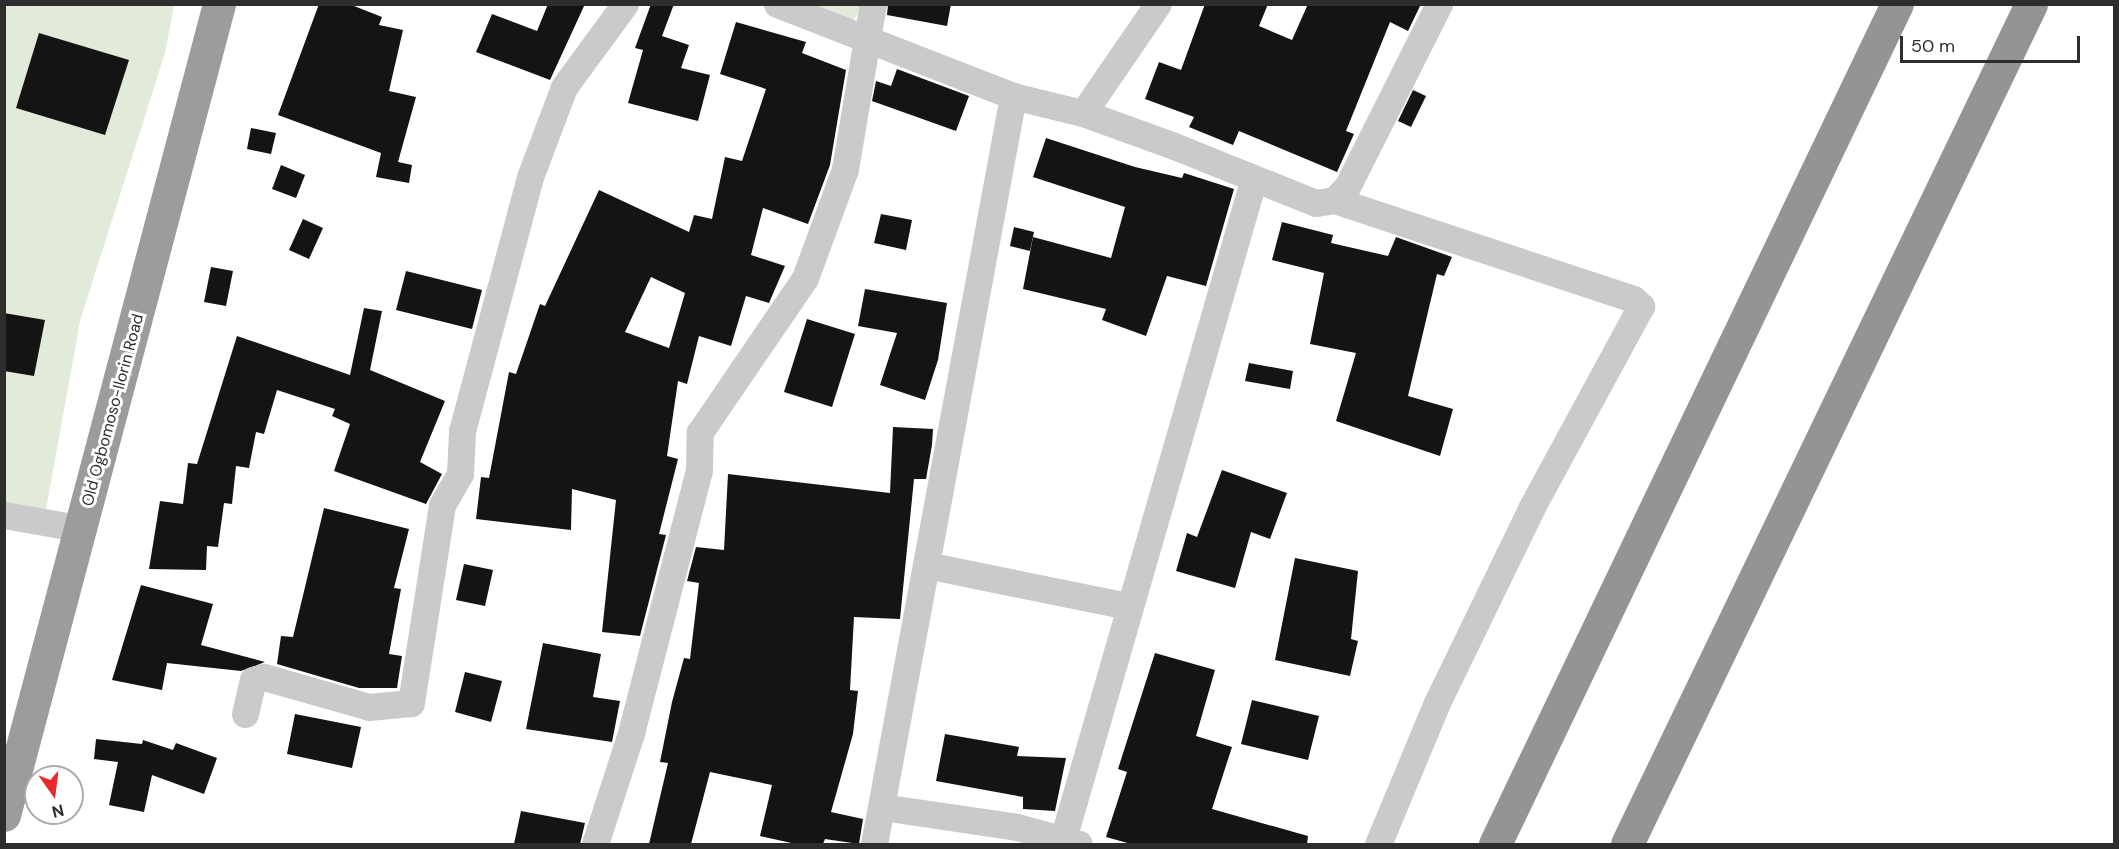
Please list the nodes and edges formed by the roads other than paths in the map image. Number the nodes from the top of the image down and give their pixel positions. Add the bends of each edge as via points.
1 (219, 4) edge
2 (625, 4) edge
3 (777, 4) edge
4 (873, 4) edge
5 (1158, 4) edge
6 (1439, 4) edge
7 (1897, 4) edge
8 (2031, 4) edge
9 (866, 38) junction
10 (1013, 96) junction
11 (1083, 113) junction
12 (1253, 181) junction
13 (1334, 200) junction
14 (4, 515) edge
15 (82, 529) junction
16 (926, 565) junction
17 (1128, 606) junction
18 (245, 714) dead end
19 (882, 807) junction
20 (4, 815) edge
21 (1071, 842) edge
22 (595, 844) edge
23 (874, 844) edge
24 (1378, 844) edge
25 (1495, 844) edge
26 (1627, 844) edge

1 - 15 highway, Old Ogbomoso-Ilorin Road
2 - 18 street via 564,87 530,177 462,431 460,474 442,505 411,703 369,707 264,677 253,680
3 - 9 street
4 - 9 street
5 - 11 street
6 - 13 street via 1347,187
7 - 25 highway
8 - 26 highway
9 - 10 street
9 - 22 street via 845,169 805,278 700,432 696,482 632,733
10 - 11 street
10 - 16 street
11 - 12 street
12 - 13 street via 1296,199
12 - 17 street
13 - 24 street via 1633,299 1641,306 1532,507 1436,705
14 - 15 street
15 - 20 highway, Old Ogbomoso-Ilorin Road
16 - 17 street
16 - 19 street
17 - 21 street
19 - 21 street
19 - 23 street

